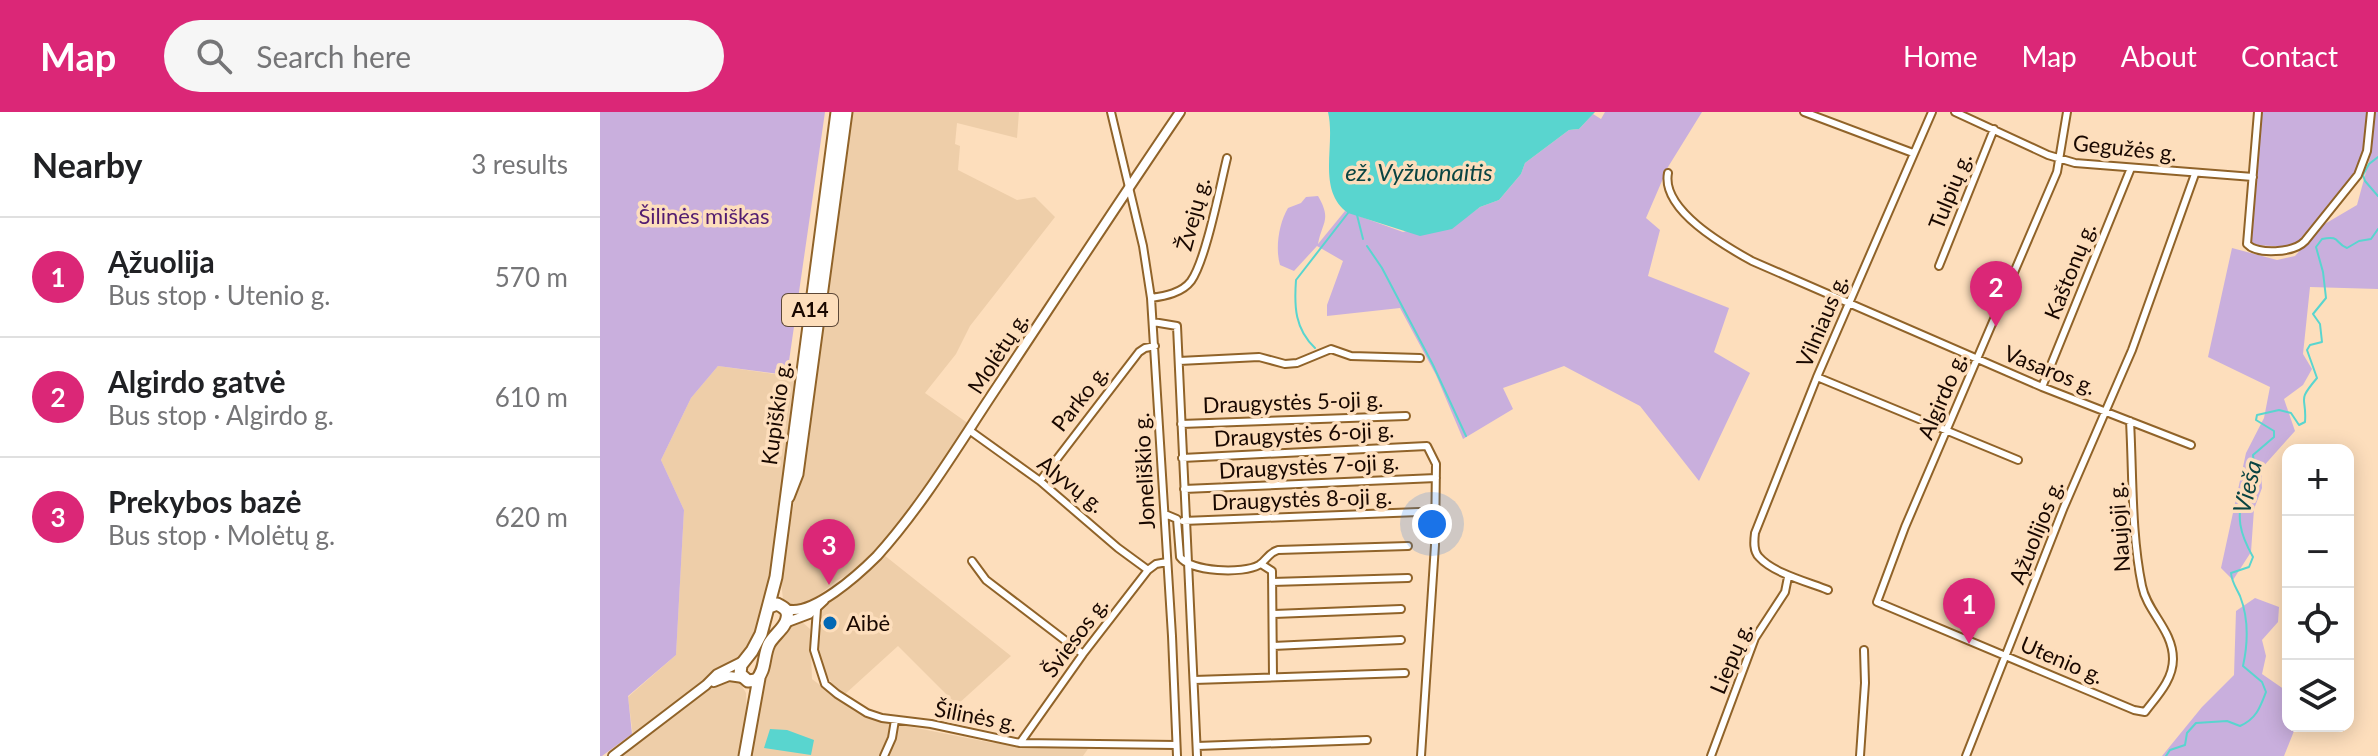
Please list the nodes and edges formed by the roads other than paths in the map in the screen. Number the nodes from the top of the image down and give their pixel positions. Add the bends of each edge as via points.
1 (837, 112) edge
2 (846, 112) edge
3 (1111, 112) edge
4 (1180, 112) edge
5 (1804, 112) edge
6 (1932, 112) edge
7 (1955, 112) edge
8 (2067, 112) edge
9 (2258, 112) edge
10 (2371, 112) edge
11 (1994, 129) junction
12 (1913, 153) junction
13 (1227, 158) dead end
14 (2061, 159) junction
15 (2131, 168) junction
16 (1668, 173) dead end
17 (2195, 174) junction
18 (2253, 177) junction
19 (1130, 186) junction
20 (1939, 266) dead end
21 (1151, 298) junction
22 (1849, 303) junction
23 (1153, 322) junction
24 (1155, 346) junction
25 (1420, 358) dead end
26 (1977, 359) junction
27 (1179, 361) junction
28 (1817, 377) junction
29 (2042, 387) junction
30 (2105, 412) junction
31 (1406, 416) dead end
32 (2130, 421) junction
33 (1181, 424) junction
34 (969, 430) junction
35 (1948, 430) junction
36 (2191, 445) dead end
37 (1182, 458) junction
38 (2018, 460) dead end
39 (1436, 478) junction
40 (1040, 481) junction
41 (1184, 489) junction
42 (783, 508) junction
43 (1419, 512) dead end
44 (1165, 514) junction
45 (1177, 519) junction
46 (1185, 521) junction
47 (1408, 546) dead end
48 (972, 561) dead end
49 (1167, 562) junction
50 (1188, 564) junction
51 (1261, 564) junction
52 (1148, 570) junction
53 (776, 577) junction
54 (1788, 577) junction
55 (1408, 578) dead end
56 (1272, 582) junction
57 (1828, 590) dead end
58 (826, 598) junction
59 (1877, 602) joint
60 (769, 607) junction
61 (785, 608) junction
62 (817, 609) junction
63 (1401, 609) dead end
64 (1274, 614) junction
65 (801, 617) junction
66 (784, 624) junction
67 (815, 639) junction
68 (1401, 640) dead end
69 (1273, 646) junction
70 (1864, 650) dead end
71 (1083, 654) junction
72 (2007, 656) junction
73 (743, 661) junction
74 (1405, 673) dead end
75 (1273, 677) junction
76 (759, 678) junction
77 (744, 679) junction
78 (1194, 680) junction
79 (706, 685) junction
80 (752, 708) junction
81 (2145, 712) joint
82 (895, 720) junction
83 (1367, 740) dead end
84 (1020, 743) junction
85 (1100, 745) junction
86 (1176, 745) junction
87 (1197, 746) junction
88 (613, 756) edge
89 (745, 756) edge
90 (884, 756) edge
91 (1099, 756) edge
92 (1177, 756) edge
93 (1197, 756) edge
94 (1421, 756) edge
95 (1711, 756) edge
96 (1860, 756) edge
97 (1966, 756) edge

1 - 42 highway, Kupiškio g. / A14
2 - 42 highway via 797,474
3 - 19 street, Joneliškio g.
4 - 19 street, Molėtų g.
5 - 12 street
6 - 12 street, Vilniaus g.
7 - 11 street, Gegužės g.
8 - 14 street, Algirdo g.
9 - 18 street
10 - 18 street via 2358,175 2299,248 2248,247
11 - 14 street, Gegužės g.
11 - 20 street, Tulpių g.
12 - 22 street, Vilniaus g.
13 - 21 street, Žvejų g. via 1190,282
14 - 15 street, Gegužės g.
14 - 26 street, Algirdo g.
15 - 17 street, Gegužės g.
15 - 29 street, Kaštonų g.
16 - 22 street, Vasaros g. via 1668,189 1678,207 1728,247
17 - 18 street, Gegužės g.
17 - 30 street, Vasaros g.
19 - 21 street, Joneliškio g.
19 - 34 street, Molėtų g.
21 - 23 street, Joneliškio g.
22 - 26 street, Vasaros g.
22 - 28 street, Vilniaus g.
23 - 24 street, Joneliškio g.
23 - 27 street via 1177,326
24 - 40 street, Parko g. via 1139,352
24 - 44 street, Joneliškio g.
25 - 27 street via 1351,356 1331,349 1297,363 1259,357
26 - 29 street, Vasaros g.
26 - 35 street, Algirdo g.
27 - 33 street
28 - 35 street
28 - 54 street, Vilniaus g. via 1757,525 1754,546 1759,557
29 - 30 street, Vasaros g.
30 - 32 street, Vasaros g.
30 - 72 street, Ąžuolijos g.
31 - 33 street, Draugystės 5-oji g.
32 - 36 street, Vasaros g.
32 - 81 street, Naujoji g. via 2142,590 2163,625 2173,658 2169,679
33 - 37 street
34 - 40 street, Alyvų g.
34 - 58 street, Molėtų g. via 876,556
35 - 38 street
35 - 59 street, Algirdo g.
37 - 39 street, Draugystės 6-oji g. via 1427,446
37 - 41 street
39 - 41 street, Draugystės 7-oji g.
39 - 94 street
40 - 52 street, Alyvų g.
41 - 46 street
42 - 53 highway, Kupiškio g. / A14
43 - 46 street, Draugystės 8-oji g.
44 - 45 street, Draugystės 8-oji g.
44 - 49 street, Joneliškio g.
45 - 46 street, Draugystės 8-oji g.
45 - 50 street via 1180,557
46 - 50 street
47 - 51 street via 1278,550 1269,552
48 - 71 street via 986,580
49 - 52 street, Šviesos g.
49 - 86 street, Joneliškio g.
50 - 51 street via 1210,570
50 - 78 street
51 - 56 street via 1272,571
52 - 71 street, Šviesos g.
53 - 60 highway, Kupiškio g. / A14
53 - 61 highway, Kupiškio g. / A14
54 - 57 street
54 - 95 street, Liepų g. via 1785,592 1755,638
55 - 56 street
56 - 64 street
58 - 61 street, Molėtų g. via 802,610
58 - 62 street, Molėtų g.
59 - 72 street, Utenio g.
60 - 61 highway
60 - 73 highway, A14 via 759,640
61 - 66 highway, A14
62 - 65 street, Molėtų g.
62 - 67 street, Šilinės g.
63 - 64 street
64 - 69 street
65 - 66 street, Molėtų g.
65 - 67 street, Šilinės g. via 810,623
66 - 76 highway, A14 via 768,645
67 - 82 street, Šilinės g. via 825,684 867,713
68 - 69 street
69 - 75 street
70 - 96 street
71 - 84 street, Šviesos g.
72 - 81 street, Utenio g.
72 - 97 street, Ąžuolijos g.
73 - 77 highway, A14 via 739,670
73 - 79 street
74 - 75 street
75 - 78 street
76 - 77 highway
76 - 80 highway, A14
77 - 79 street via 729,676
77 - 80 highway, A14
78 - 87 street
79 - 88 street
80 - 89 highway, A14
82 - 84 street, Šilinės g.
82 - 90 street
83 - 87 street
84 - 85 street, Šilinės g.
85 - 86 street, Šilinės g.
85 - 91 street
86 - 92 street, Joneliškio g.
87 - 93 street

